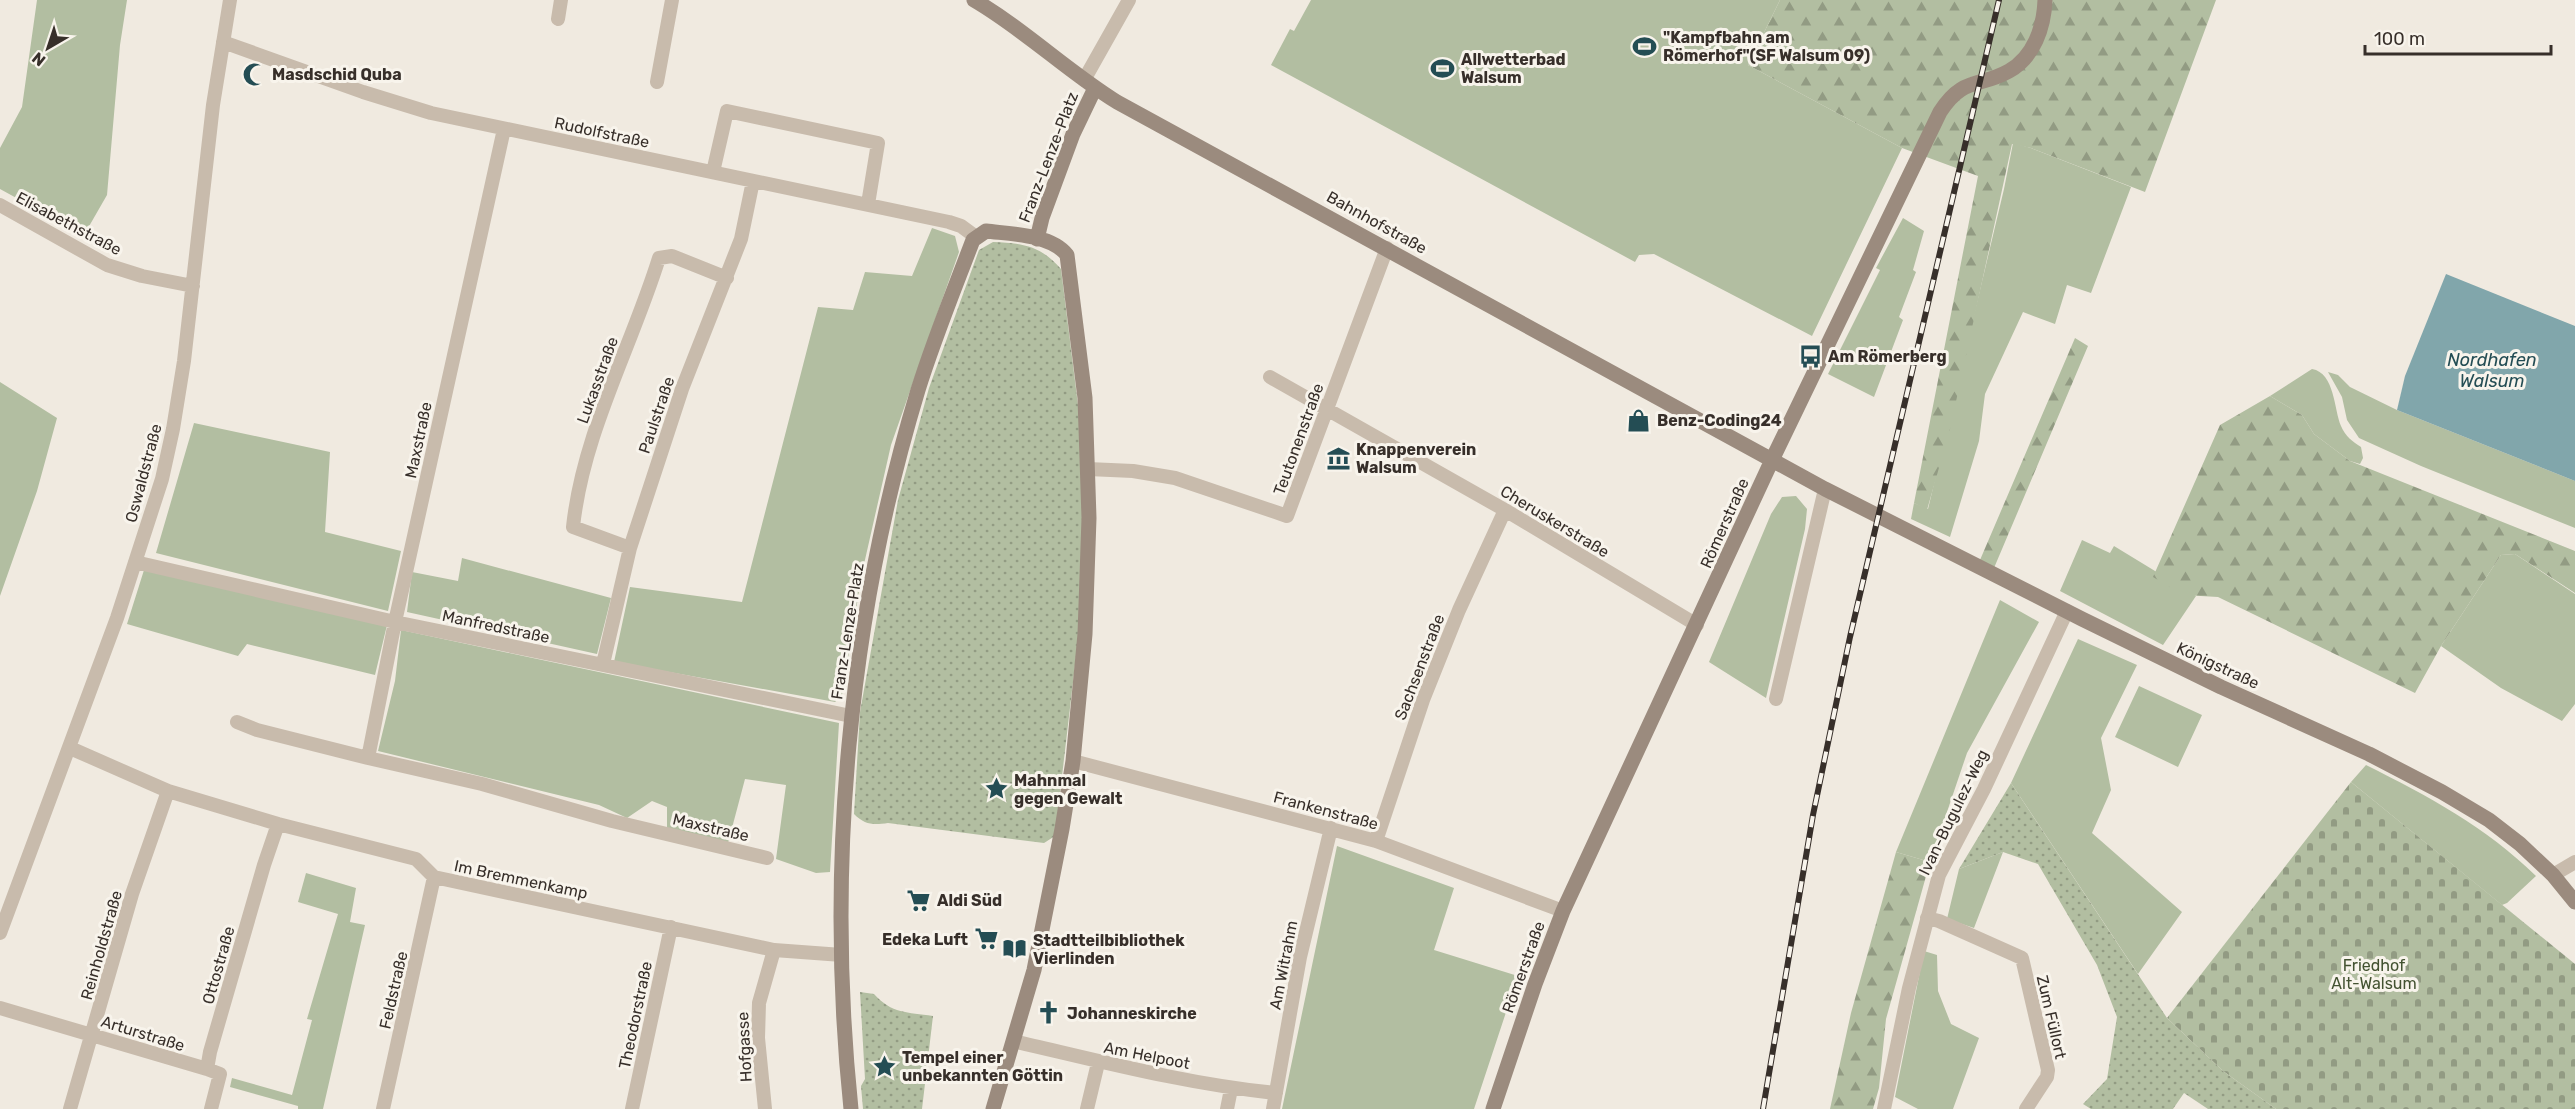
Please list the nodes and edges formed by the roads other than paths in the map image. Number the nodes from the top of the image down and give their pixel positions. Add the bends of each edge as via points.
1 (230, 0) edge
2 (561, 0) edge
3 (672, 0) edge
4 (974, 0) edge
5 (1129, 0) edge
6 (2045, 0) edge
7 (558, 19) dead end
8 (223, 42) junction
9 (657, 82) dead end
10 (1089, 84) junction
11 (504, 129) junction
12 (713, 172) junction
13 (753, 181) junction
14 (868, 204) junction
15 (0, 205) edge
16 (976, 237) junction
17 (1036, 239) junction
18 (1387, 248) junction
19 (727, 278) junction
20 (193, 286) junction
21 (1270, 377) dead end
22 (1326, 408) junction
23 (1772, 460) junction
24 (1088, 469) junction
25 (1825, 489) junction
26 (1505, 510) junction
27 (630, 548) junction
28 (135, 562) junction
29 (2067, 611) junction
30 (395, 622) junction
31 (1697, 625) junction
32 (603, 664) junction
33 (1776, 699) dead end
34 (852, 716) junction
35 (237, 722) dead end
36 (70, 748) junction
37 (368, 758) junction
38 (1073, 761) junction
39 (168, 791) junction
40 (278, 824) junction
41 (1331, 828) junction
42 (1376, 841) junction
43 (767, 858) dead end
44 (2575, 862) edge
45 (2553, 875) junction
46 (434, 877) junction
47 (2575, 902) edge
48 (1563, 911) junction
49 (1927, 918) junction
50 (671, 927) junction
51 (0, 933) edge
52 (774, 950) junction
53 (842, 955) junction
54 (0, 1008) edge
55 (92, 1035) junction
56 (1013, 1041) junction
57 (1098, 1063) junction
58 (207, 1069) junction
59 (1231, 1089) junction
60 (1276, 1093) junction
61 (70, 1109) edge
62 (212, 1109) edge
63 (383, 1109) edge
64 (632, 1109) edge
65 (765, 1109) edge
66 (851, 1109) edge
67 (993, 1109) edge
68 (1087, 1109) edge
69 (1227, 1109) edge
70 (1273, 1109) edge
71 (1493, 1109) edge
72 (1884, 1109) edge
73 (2026, 1109) edge

1 - 8 street, Oswaldstraße
2 - 7 street
3 - 9 street
4 - 10 street, Bahnhofstraße
5 - 10 street
6 - 23 street, Römerstraße via 2042,28 2023,60 2009,71 1955,92 1940,112
8 - 11 street, Rudolfstraße via 386,99
8 - 20 street, Oswaldstraße
10 - 17 street, Franz-Lenze-Platz
10 - 18 street, Bahnhofstraße
11 - 12 street, Rudolfstraße
11 - 30 street, Maxstraße
12 - 13 street, Rudolfstraße
12 - 14 street via 727,111 878,143
13 - 14 street, Rudolfstraße
13 - 19 street, Paulstraße via 741,239
14 - 16 street, Rudolfstraße via 961,226
15 - 20 street, Elisabethstraße via 107,265
16 - 17 street, Franz-Lenze-Platz via 986,231
16 - 34 street, Franz-Lenze-Platz via 919,388 891,488 860,647
17 - 24 street, Franz-Lenze-Platz via 1067,255 1085,398
18 - 22 street, Teutonenstraße
18 - 23 street, Bahnhofstraße
19 - 27 street, Paulstraße via 682,389
19 - 27 street, Lukasstraße via 672,256 659,258 594,435 576,500 573,527
20 - 28 street, Oswaldstraße via 173,429 162,479
21 - 22 street, Cheruskerstraße
22 - 24 street, Teutonenstraße via 1287,516 1175,478
22 - 26 street, Cheruskerstraße
23 - 25 street, Königstraße
23 - 31 street, Römerstraße
24 - 38 street, Franz-Lenze-Platz via 1086,623
25 - 29 street, Königstraße
25 - 33 street
26 - 31 street, Cheruskerstraße
26 - 42 street, Sachsenstraße via 1423,700
27 - 32 street, Paulstraße
28 - 30 street, Manfredstraße
28 - 36 street, Oswaldstraße
29 - 45 street, Königstraße via 2442,792 2489,820
29 - 49 street, Ivan-Bugulez-Weg via 1984,789 1948,853
30 - 32 street, Manfredstraße
30 - 37 street, Maxstraße
31 - 48 street, Römerstraße
32 - 34 street, Manfredstraße
34 - 53 street, Franz-Lenze-Platz via 844,825
35 - 37 street, Maxstraße
36 - 39 street, Im Bremmenkamp
36 - 51 street, Oswaldstraße
37 - 43 street, Maxstraße
38 - 41 street, Frankenstraße
38 - 56 street, Franz-Lenze-Platz via 1034,970
39 - 40 street, Im Bremmenkamp
39 - 55 street, Reinholdstraße via 132,894
40 - 46 street, Im Bremmenkamp via 416,860
40 - 58 street, Ottostraße
41 - 42 street, Frankenstraße
41 - 60 street, Am Witrahm via 1300,957
42 - 48 street, Frankenstraße
44 - 45 street
45 - 47 street, Königstraße
46 - 50 street, Im Bremmenkamp
46 - 63 street, Feldstraße
48 - 71 street, Römerstraße
49 - 72 street, Ivan-Bugulez-Weg
49 - 73 street, Zum Füllort via 2022,958 2048,1070
50 - 52 street, Im Bremmenkamp
50 - 64 street, Theodorstraße
52 - 53 street, Im Bremmenkamp
52 - 65 street, Hofgasse via 759,1003
53 - 66 street, Franz-Lenze-Platz
54 - 55 street, Arturstraße
55 - 58 street, Arturstraße
55 - 61 street, Reinholdstraße
56 - 57 street, Am Helpoot
56 - 67 street, Franz-Lenze-Platz
57 - 59 street, Am Helpoot
57 - 68 street
58 - 62 street via 220,1074
59 - 60 street, Am Helpoot
59 - 69 street
60 - 70 street, Am Witrahm

